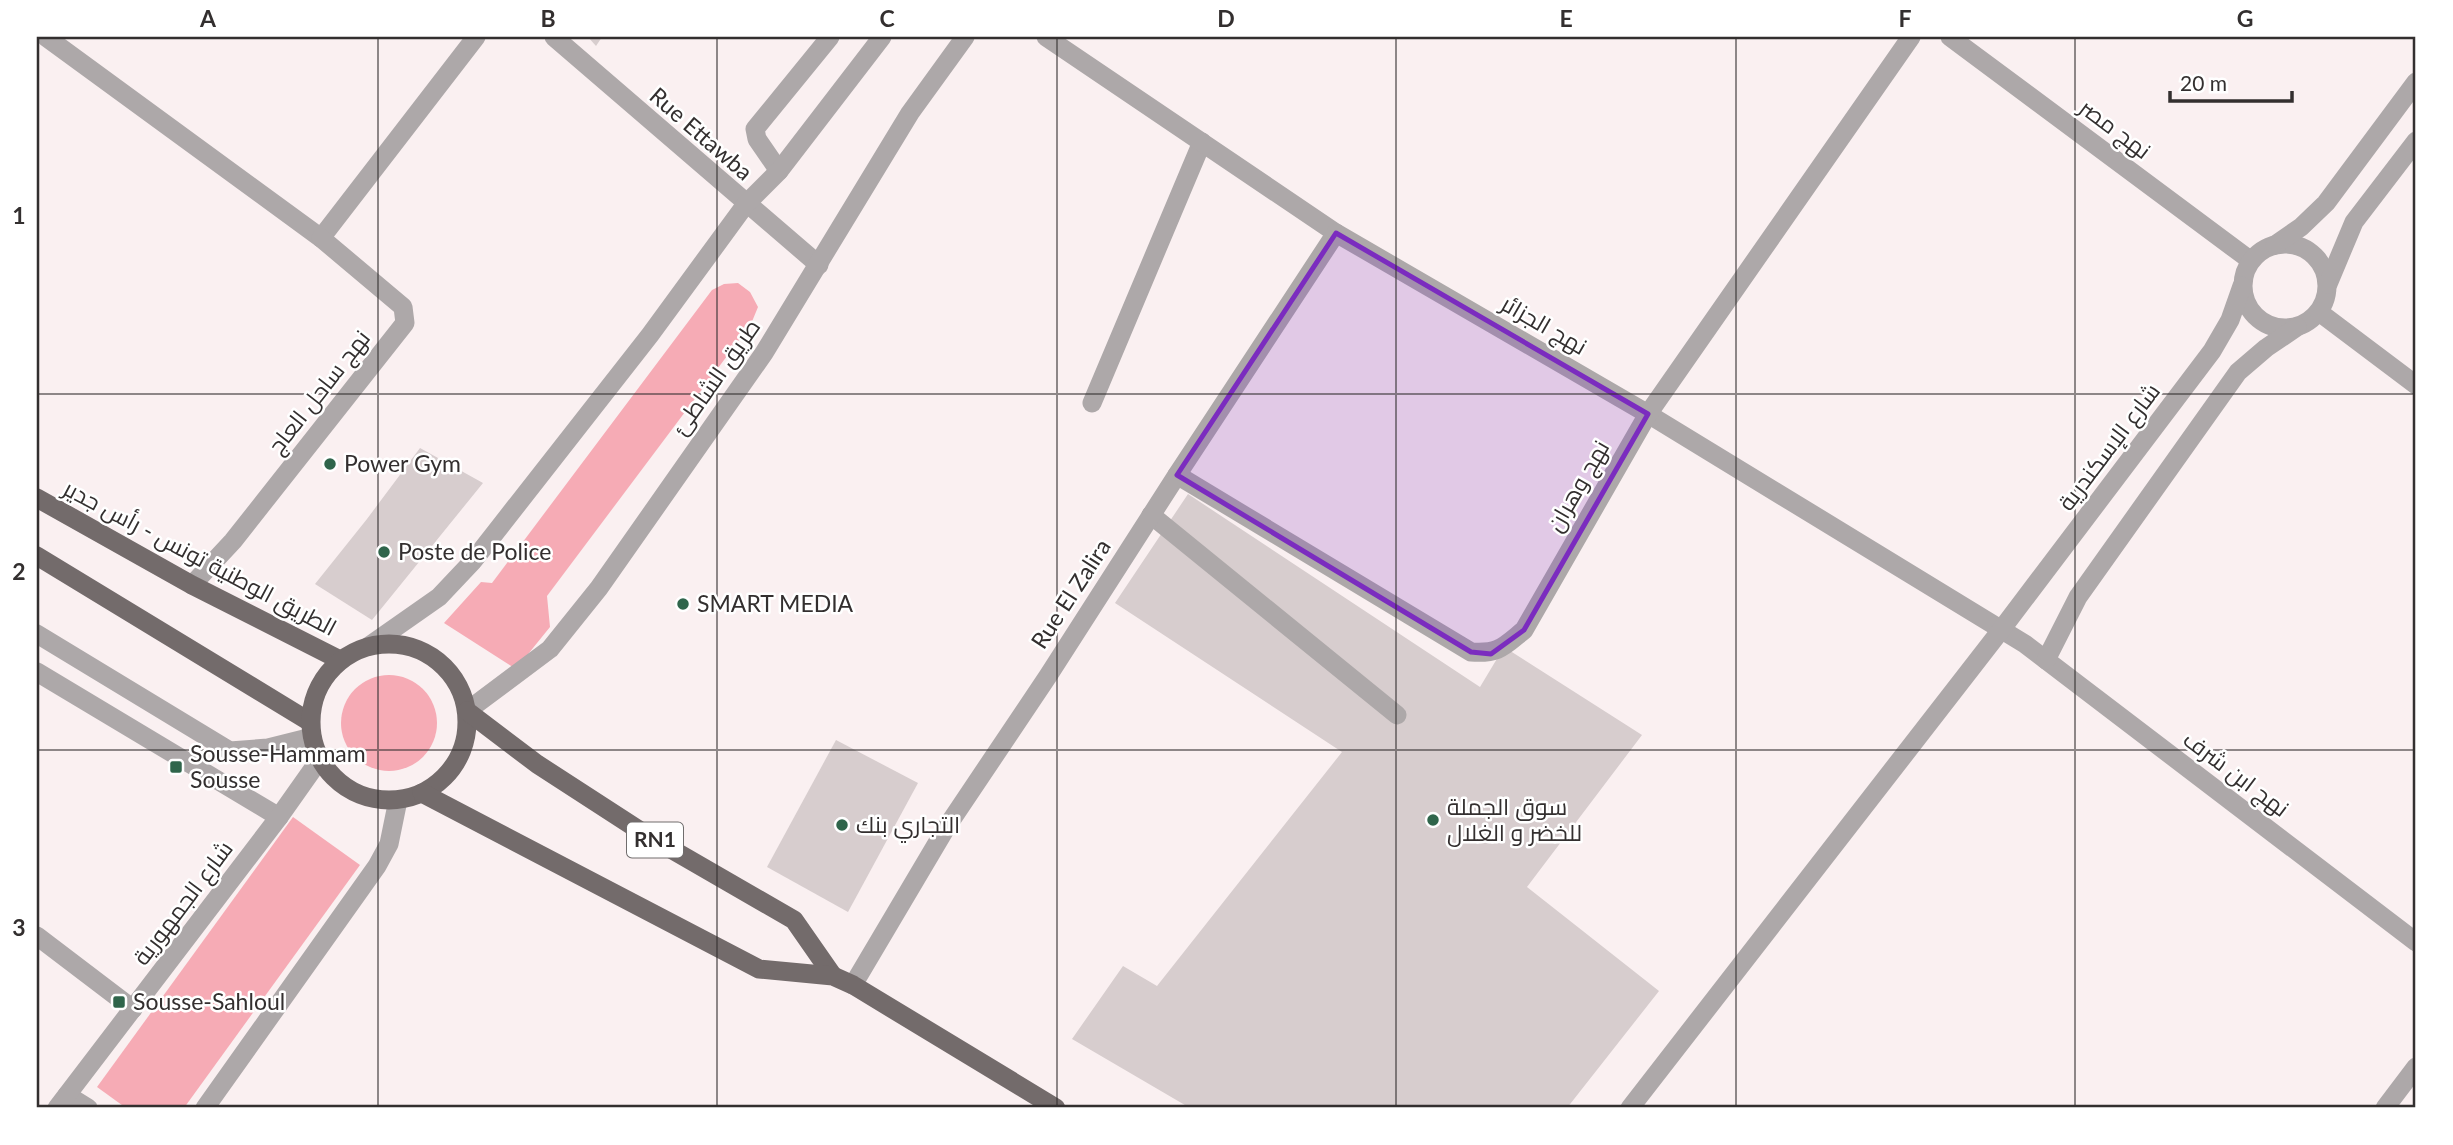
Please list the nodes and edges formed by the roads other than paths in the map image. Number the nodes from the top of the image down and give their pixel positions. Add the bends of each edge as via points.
1 (46, 37) edge
2 (476, 37) edge
3 (554, 37) edge
4 (830, 37) edge
5 (882, 37) edge
6 (965, 37) edge
7 (1046, 37) edge
8 (1911, 37) edge
9 (1950, 37) edge
10 (2416, 82) edge
11 (2416, 141) edge
12 (1202, 142) junction
13 (779, 171) junction
14 (746, 204) junction
15 (1336, 233) junction
16 (321, 238) junction
17 (2275, 245) junction
18 (2250, 260) junction
19 (819, 265) junction
20 (2328, 284) junction
21 (2242, 286) junction
22 (2319, 312) junction
23 (2297, 327) junction
24 (2416, 385) edge
25 (1092, 403) dead end
26 (1648, 414) junction
27 (1177, 475) junction
28 (37, 498) edge
29 (1151, 516) junction
30 (37, 556) edge
31 (192, 585) junction
32 (2001, 630) junction
33 (37, 634) edge
34 (2025, 644) joint
35 (369, 646) junction
36 (340, 660) junction
37 (2046, 660) junction
38 (37, 672) edge
39 (467, 711) junction
40 (1397, 715) dead end
41 (311, 729) junction
42 (320, 759) junction
43 (422, 793) junction
44 (398, 800) junction
45 (279, 817) junction
46 (37, 936) edge
47 (2416, 942) edge
48 (833, 976) junction
49 (853, 985) junction
50 (133, 1009) junction
51 (2416, 1067) edge
52 (62, 1102) edge
53 (88, 1108) edge
54 (205, 1108) edge
55 (1056, 1108) edge
56 (1630, 1108) edge
57 (2385, 1108) edge

1 - 16 street, نهج ساحل العاج
2 - 16 street
3 - 14 street, Rue Ettawba
4 - 13 street via 755,129
5 - 13 street
6 - 19 street, طريق الشاطئ via 910,113
7 - 12 street, نهج الجزائر
8 - 26 street, نهج وهران
9 - 18 street, نهج مصر
10 - 17 street via 2326,204
11 - 20 street via 2354,222
12 - 15 street, نهج الجزائر
12 - 25 street
13 - 14 street
14 - 19 street, Rue Ettawba
14 - 35 street via 473,561 439,597
15 - 26 street, نهج الجزائر
15 - 27 street, Rue El Zalira
16 - 31 street, نهج ساحل العاج via 403,307 405,323 233,541
17 - 18 street
17 - 20 street via 2304,248 2316,257
18 - 21 street
19 - 39 street, طريق الشاطئ via 764,353 550,649
20 - 22 street
21 - 23 street via 2249,311 2259,320 2271,327
21 - 32 street, شارع الإسكندرية via 2212,351
22 - 23 street
22 - 24 street
23 - 37 street via 2238,373 2078,597
26 - 27 street, نهج وهران via 1524,629 1491,654 1471,653
26 - 32 street, نهج الجزائر
27 - 29 street, Rue El Zalira
28 - 31 main road, الطريق الوطنية تونس - رأس جدير
29 - 40 street
29 - 49 street, Rue El Zalira via 946,828
30 - 41 main road
31 - 36 main road, الطريق الوطنية تونس - رأس جدير
32 - 34 street, نهج الجزائر
32 - 56 street, شارع الإسكندرية
33 - 41 street via 230,751 268,748
34 - 37 street, نهج ابن شرف
35 - 36 main road
35 - 39 main road via 396,643 422,650 444,665 459,686
36 - 41 main road via 324,677 314,698
37 - 47 street, نهج ابن شرف
38 - 45 street
39 - 43 main road via 467,736 458,760 443,780
39 - 48 main road, RN1 via 537,764 645,834 794,920
41 - 42 main road
42 - 44 main road via 333,778 353,792 375,800
42 - 45 street, شارع الجمهورية
43 - 44 main road
43 - 48 main road via 759,970
44 - 54 street via 389,844 377,866
45 - 50 street, شارع الجمهورية
46 - 50 street
48 - 49 main road
49 - 55 main road
50 - 52 street, شارع الجمهورية
51 - 57 street
52 - 53 street

